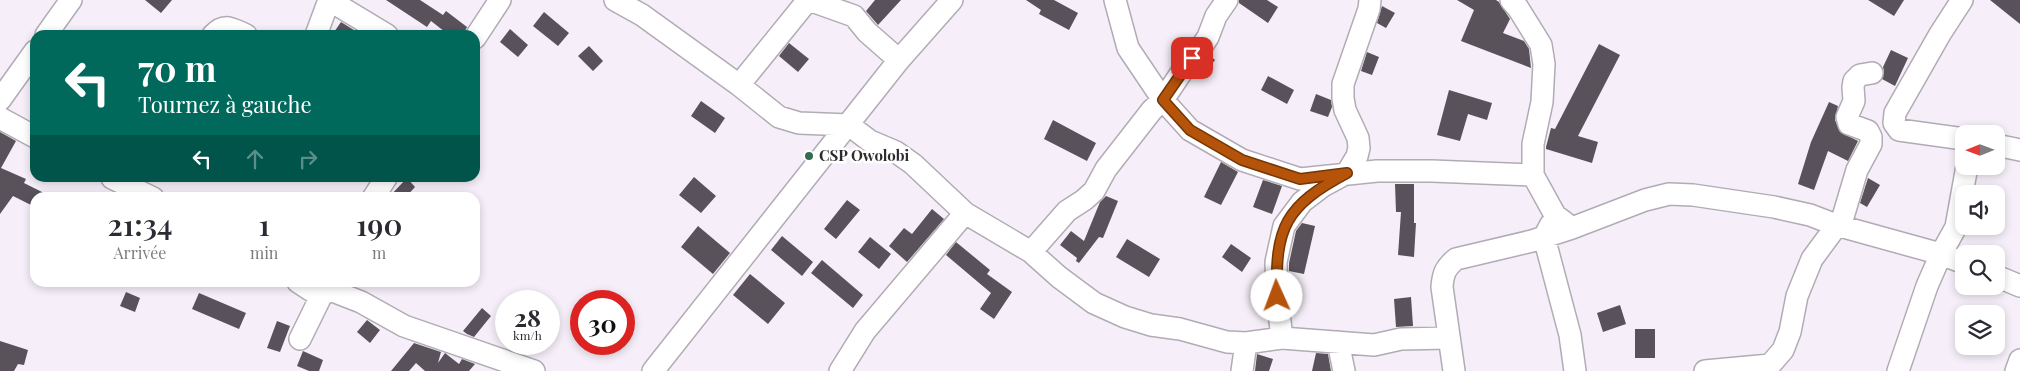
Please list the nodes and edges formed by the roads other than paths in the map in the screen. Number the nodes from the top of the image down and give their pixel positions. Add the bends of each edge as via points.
1 (71, 0) edge
2 (329, 0) edge
3 (500, 0) edge
4 (615, 0) edge
5 (808, 0) edge
6 (952, 0) edge
7 (1115, 0) edge
8 (1227, 0) edge
9 (1370, 0) edge
10 (1511, 0) edge
11 (1962, 0) edge
12 (50, 30) edge
13 (218, 30) edge
14 (234, 30) edge
15 (318, 30) edge
16 (380, 30) edge
17 (480, 30) edge
18 (30, 58) edge
19 (899, 60) junction
20 (1872, 73) dead end
21 (739, 85) junction
22 (0, 100) edge
23 (1163, 100) junction
24 (0, 118) edge
25 (849, 125) junction
26 (30, 135) edge
27 (1955, 138) edge
28 (2005, 147) edge
29 (2020, 150) edge
30 (1347, 173) junction
31 (1533, 175) junction
32 (1965, 175) edge
33 (120, 182) edge
34 (141, 192) edge
35 (965, 213) junction
36 (1564, 222) junction
37 (1836, 225) junction
38 (1544, 237) junction
39 (1031, 252) junction
40 (1941, 254) junction
41 (1955, 259) edge
42 (2005, 280) edge
43 (2020, 286) edge
44 (325, 289) edge
45 (1282, 338) junction
46 (1448, 338) junction
47 (300, 339) dead end
48 (1338, 342) junction
49 (1246, 343) junction
50 (2020, 360) edge
51 (1769, 368) edge
52 (534, 371) edge
53 (653, 371) edge
54 (840, 371) edge
55 (1242, 371) edge
56 (1344, 371) edge
57 (1454, 371) edge
58 (1575, 371) edge
59 (1705, 371) edge
60 (1898, 371) edge
61 (2016, 371) edge

1 - 12 street
2 - 15 street
2 - 16 street
3 - 17 street
4 - 21 street via 642,15
5 - 19 street via 854,16
5 - 21 street
6 - 19 street
7 - 23 street via 1128,48
8 - 23 street via 1208,37
9 - 30 street via 1343,84 1345,110 1358,138 1359,148
10 - 31 street via 1541,45 1544,64 1542,102 1533,144
11 - 27 street via 1894,113 1894,123 1899,130
13 - 14 street via 226,27
18 - 22 street
19 - 25 street
20 - 37 street via 1860,75 1854,81 1854,101 1847,121 1868,131 1871,144 1857,170 1843,217
21 - 25 street via 779,118 799,123
23 - 30 street via 1190,130 1242,160 1300,179
23 - 39 street via 1106,169 1094,191 1067,211
24 - 26 street
25 - 35 street via 870,141 896,152 913,164
25 - 53 street
28 - 29 street
30 - 31 street via 1432,171
30 - 45 street via 1302,202 1284,226 1276,262
31 - 36 street
32 - 40 street via 1956,227
33 - 34 street
35 - 39 street
35 - 54 street via 865,331
36 - 37 street via 1669,194 1774,207
36 - 38 street
37 - 40 street
37 - 51 street via 1812,259 1797,296 1783,350
38 - 46 street via 1456,259 1448,265 1443,274 1442,288
38 - 58 street via 1570,335
39 - 49 street via 1094,303 1125,317 1227,342
40 - 41 street
40 - 60 street
42 - 43 street
44 - 47 street
44 - 52 street via 360,302 404,326
45 - 48 street
45 - 49 street
46 - 48 street via 1400,339 1374,345
46 - 57 street
48 - 56 street
49 - 55 street
50 - 61 street
51 - 59 street

